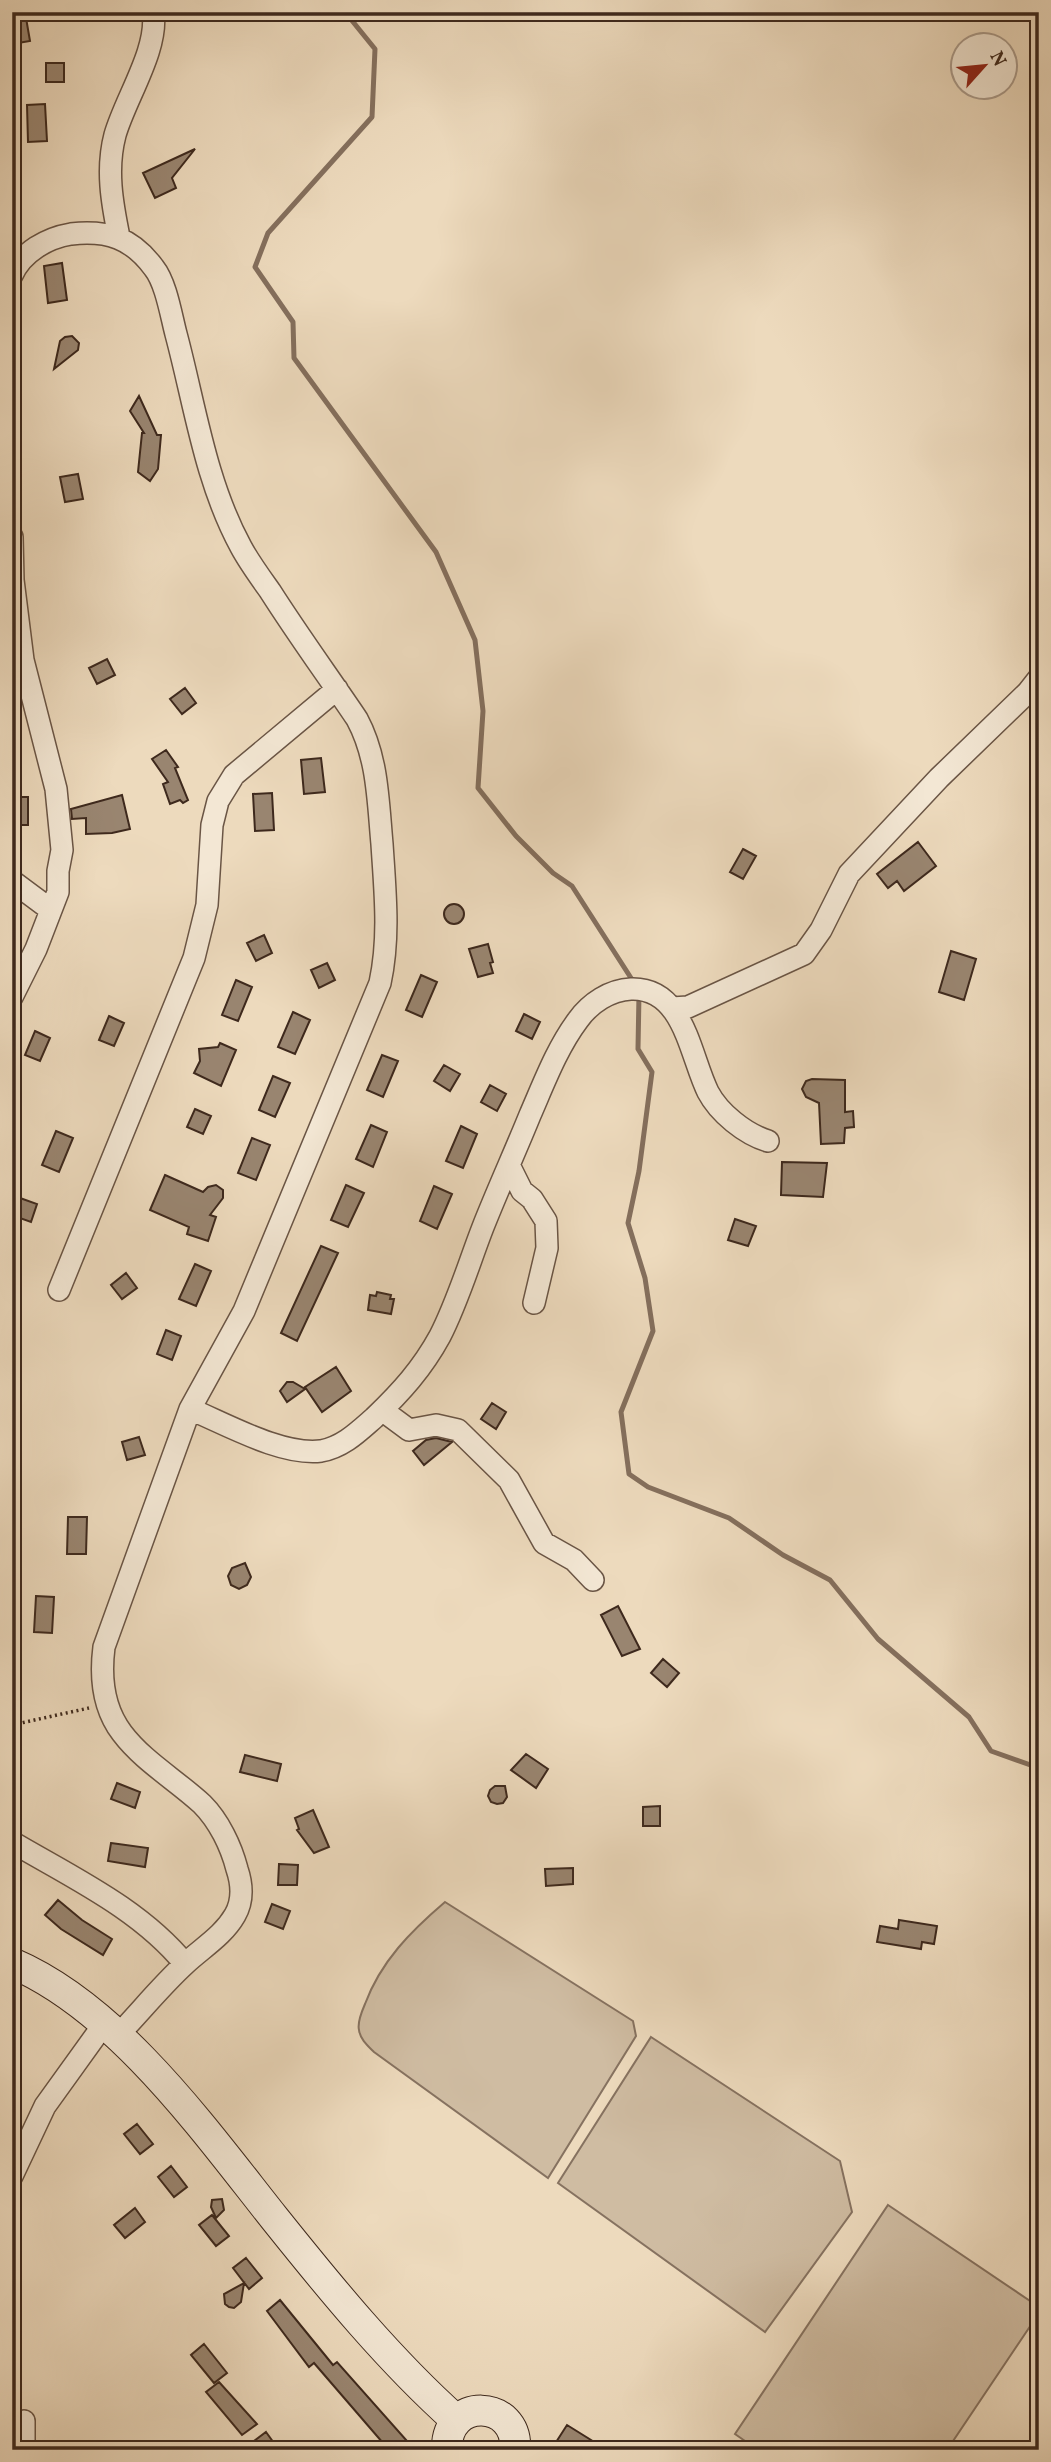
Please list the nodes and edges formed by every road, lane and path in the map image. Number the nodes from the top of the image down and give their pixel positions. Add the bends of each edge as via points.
1 (153, 12) edge
2 (119, 237) junction
3 (18, 249) edge
4 (12, 275) edge
5 (12, 537) edge
6 (1039, 678) edge
7 (337, 690) junction
8 (12, 881) edge
9 (51, 910) junction
10 (12, 997) edge
11 (672, 1008) junction
12 (768, 1141) dead end
13 (509, 1165) junction
14 (60, 1290) dead end
15 (534, 1303) dead end
16 (190, 1409) junction
17 (382, 1410) junction
18 (593, 1580) dead end
19 (107, 1703) junction
20 (12, 1725) edge
21 (12, 1842) edge
22 (12, 1963) edge
23 (185, 1964) junction
24 (112, 2029) junction
25 (12, 2176) edge
26 (456, 2420) junction
27 (23, 2421) dead end
28 (24, 2450) edge
29 (447, 2450) edge
30 (515, 2450) edge

1 - 2 street via 152,37 115,136 109,182
2 - 3 street via 68,235
2 - 7 street via 157,271 206,456 241,547
3 - 4 street
5 - 9 street via 23,660 62,828 58,892
6 - 11 street via 849,874 804,954 688,1007
7 - 14 street via 234,775 218,801 207,905 194,958
7 - 16 street via 368,738 374,765 386,955 380,983 244,1311
8 - 9 street
9 - 10 street
11 - 12 street via 717,1105 750,1133
11 - 13 street via 646,990 631,989 602,997 579,1018 544,1081
13 - 15 street via 522,1191 533,1199 548,1234
13 - 17 street via 440,1336 411,1382
16 - 17 street via 301,1451 340,1445
16 - 19 street via 104,1647 102,1686
17 - 18 street via 409,1430 436,1425 458,1430 509,1480 540,1537 574,1560
19 - 20 path
19 - 23 street via 122,1733 204,1806 226,1839 242,1882 235,1915
21 - 23 street via 122,1907 167,1942
22 - 24 street via 36,1973
23 - 24 street
24 - 25 street via 45,2106
24 - 26 street via 201,2125 344,2304
26 - 29 street via 446,2439
26 - 30 street via 474,2410 493,2412 509,2424
27 - 28 street

